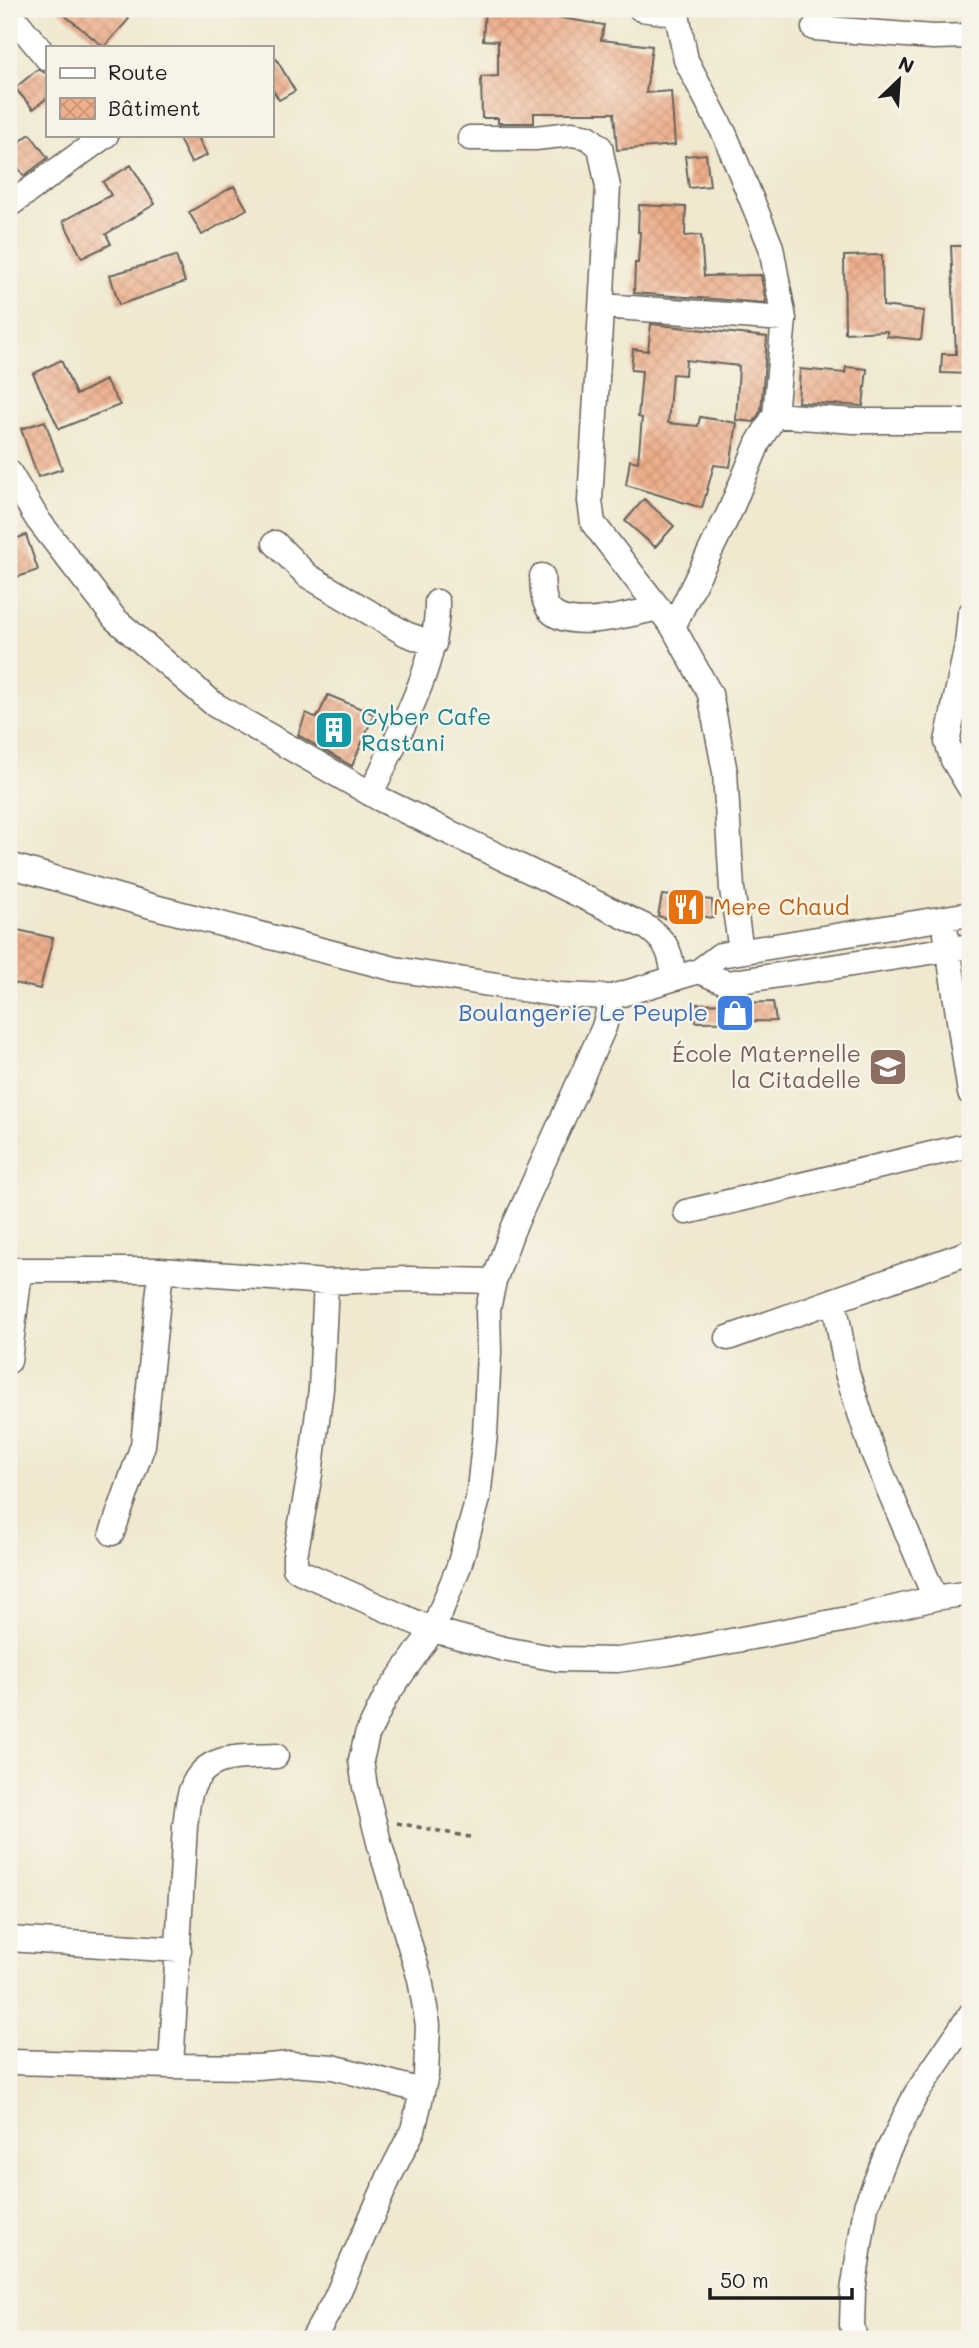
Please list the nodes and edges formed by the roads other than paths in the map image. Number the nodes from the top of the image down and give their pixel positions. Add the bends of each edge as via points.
1 (641, 9) edge
2 (676, 11) edge
3 (9, 12) edge
4 (814, 28) dead end
5 (970, 36) edge
6 (46, 57) edge
7 (105, 136) edge
8 (470, 138) dead end
9 (9, 205) edge
10 (602, 306) junction
11 (784, 319) junction
12 (775, 415) junction
13 (970, 421) edge
14 (9, 471) edge
15 (275, 543) dead end
16 (542, 576) dead end
17 (437, 602) dead end
18 (970, 614) edge
19 (666, 617) junction
20 (434, 644) junction
21 (970, 788) edge
22 (371, 794) junction
23 (9, 865) edge
24 (970, 914) edge
25 (943, 919) junction
26 (959, 947) edge
27 (741, 951) junction
28 (699, 971) junction
29 (674, 978) junction
30 (612, 998) junction
31 (970, 1093) edge
32 (970, 1145) edge
33 (686, 1212) dead end
34 (970, 1252) edge
35 (15, 1270) edge
36 (161, 1270) junction
37 (494, 1281) junction
38 (326, 1282) junction
39 (834, 1300) junction
40 (728, 1338) dead end
41 (9, 1361) edge
42 (112, 1532) dead end
43 (970, 1593) edge
44 (935, 1598) junction
45 (433, 1630) junction
46 (276, 1756) dead end
47 (9, 1939) edge
48 (179, 1950) junction
49 (970, 2015) edge
50 (9, 2062) edge
51 (172, 2066) junction
52 (422, 2091) junction
53 (313, 2339) edge
54 (855, 2339) edge

1 - 2 street
2 - 11 street via 686,60 725,135 771,247
3 - 6 street
4 - 5 street
7 - 9 street
8 - 10 street via 572,134 588,137 600,147 608,187
10 - 11 street
10 - 19 street via 590,501 593,523
11 - 12 street
12 - 13 street via 854,421
12 - 19 street via 730,510
14 - 22 street via 38,520 115,619 215,705
15 - 20 street via 319,583 406,634
16 - 19 street via 549,608 571,621
17 - 20 street
18 - 21 street via 947,742
19 - 27 street via 710,694 726,772 732,889
20 - 22 street
22 - 29 street via 648,928 662,938 671,955
23 - 30 street via 395,969 559,995
24 - 25 street
25 - 26 street
25 - 27 street
26 - 28 street via 727,983
26 - 31 street
27 - 28 street via 720,955
28 - 29 street
29 - 30 street
30 - 37 street via 604,1027
32 - 33 street
34 - 39 street
35 - 36 street
35 - 41 street
36 - 38 street
36 - 42 street via 143,1445
37 - 38 street
37 - 45 street via 488,1309 485,1434 478,1499
38 - 45 street via 321,1389 295,1568
39 - 40 street
39 - 44 street via 847,1373 872,1450
43 - 44 street
44 - 45 street via 753,1638 618,1660 558,1659
45 - 52 street via 386,1696 366,1735 361,1760 380,1846 420,1979 428,2025
46 - 48 street via 221,1760 203,1767 191,1789
47 - 48 street
48 - 51 street
49 - 54 street via 916,2094 866,2206 853,2291
50 - 51 street
51 - 52 street via 333,2067
52 - 53 street via 413,2130

